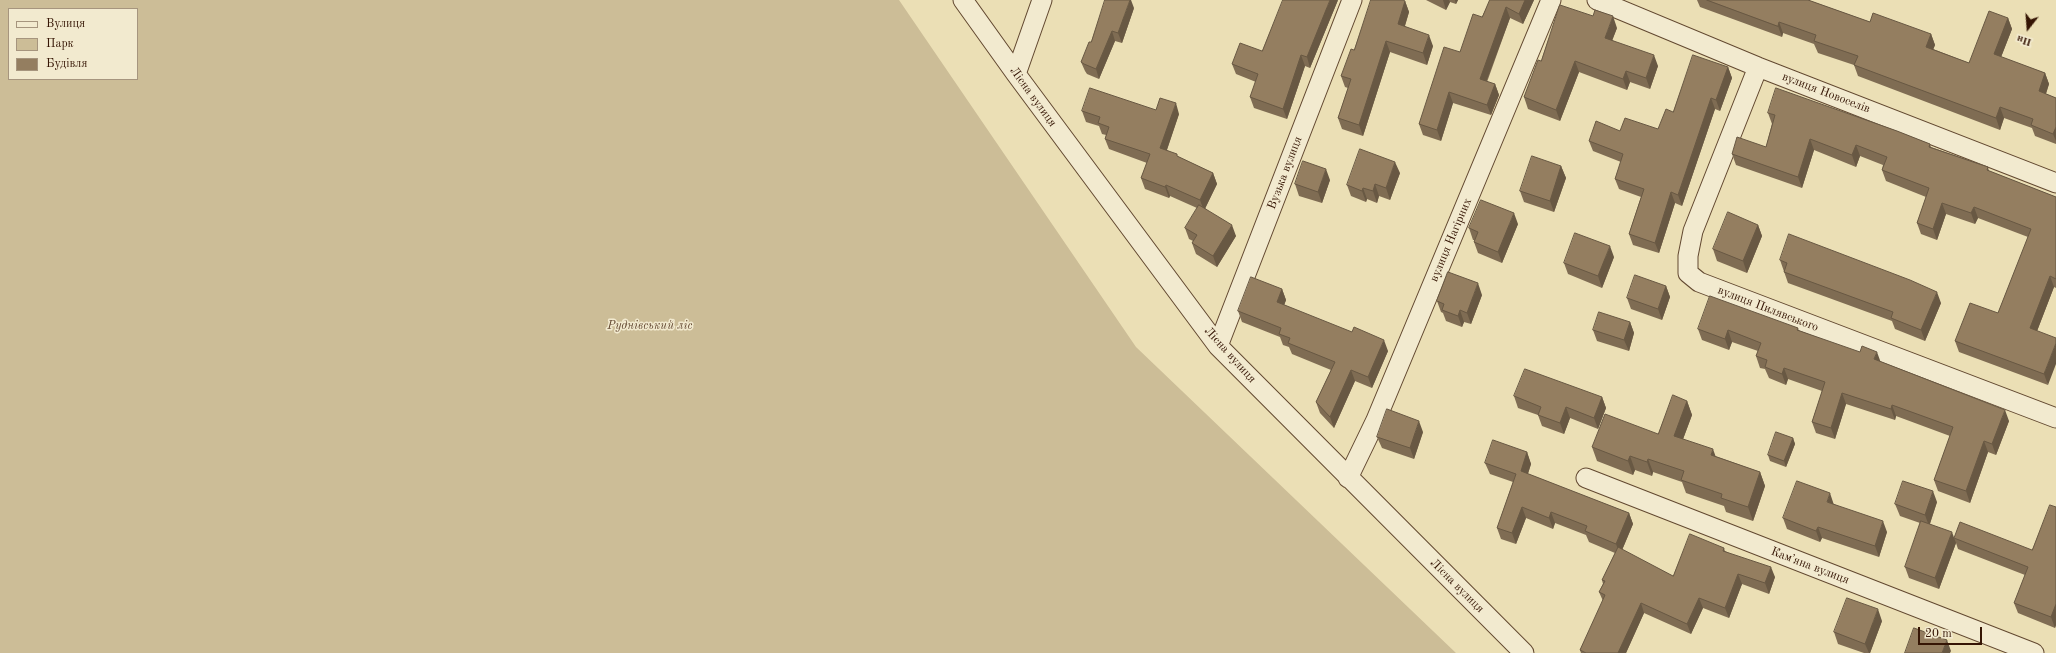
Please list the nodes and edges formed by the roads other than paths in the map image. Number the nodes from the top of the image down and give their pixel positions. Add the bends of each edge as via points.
1 (963, 0) edge
2 (1042, 0) edge
3 (1352, 0) edge
4 (1551, 0) edge
5 (1597, 0) edge
6 (1758, 67) junction
7 (1016, 74) junction
8 (2056, 183) edge
9 (1218, 346) junction
10 (2056, 418) edge
11 (1348, 478) junction
12 (1586, 478) dead end
13 (1524, 653) edge
14 (2034, 653) edge

1 - 7 street, Лісна вулиця
2 - 7 street
3 - 9 street, Вузька вулиця
4 - 11 street, вулиця Нагірних via 1376,420
5 - 6 street, вулиця Новоселів
6 - 8 street, вулиця Новоселів
6 - 10 street, вулиця Пилявського via 1693,231 1688,256 1688,273 1699,282
7 - 9 street, Лісна вулиця
9 - 11 street, Лісна вулиця
11 - 13 street, Лісна вулиця
12 - 14 street, Камʼяна вулиця

